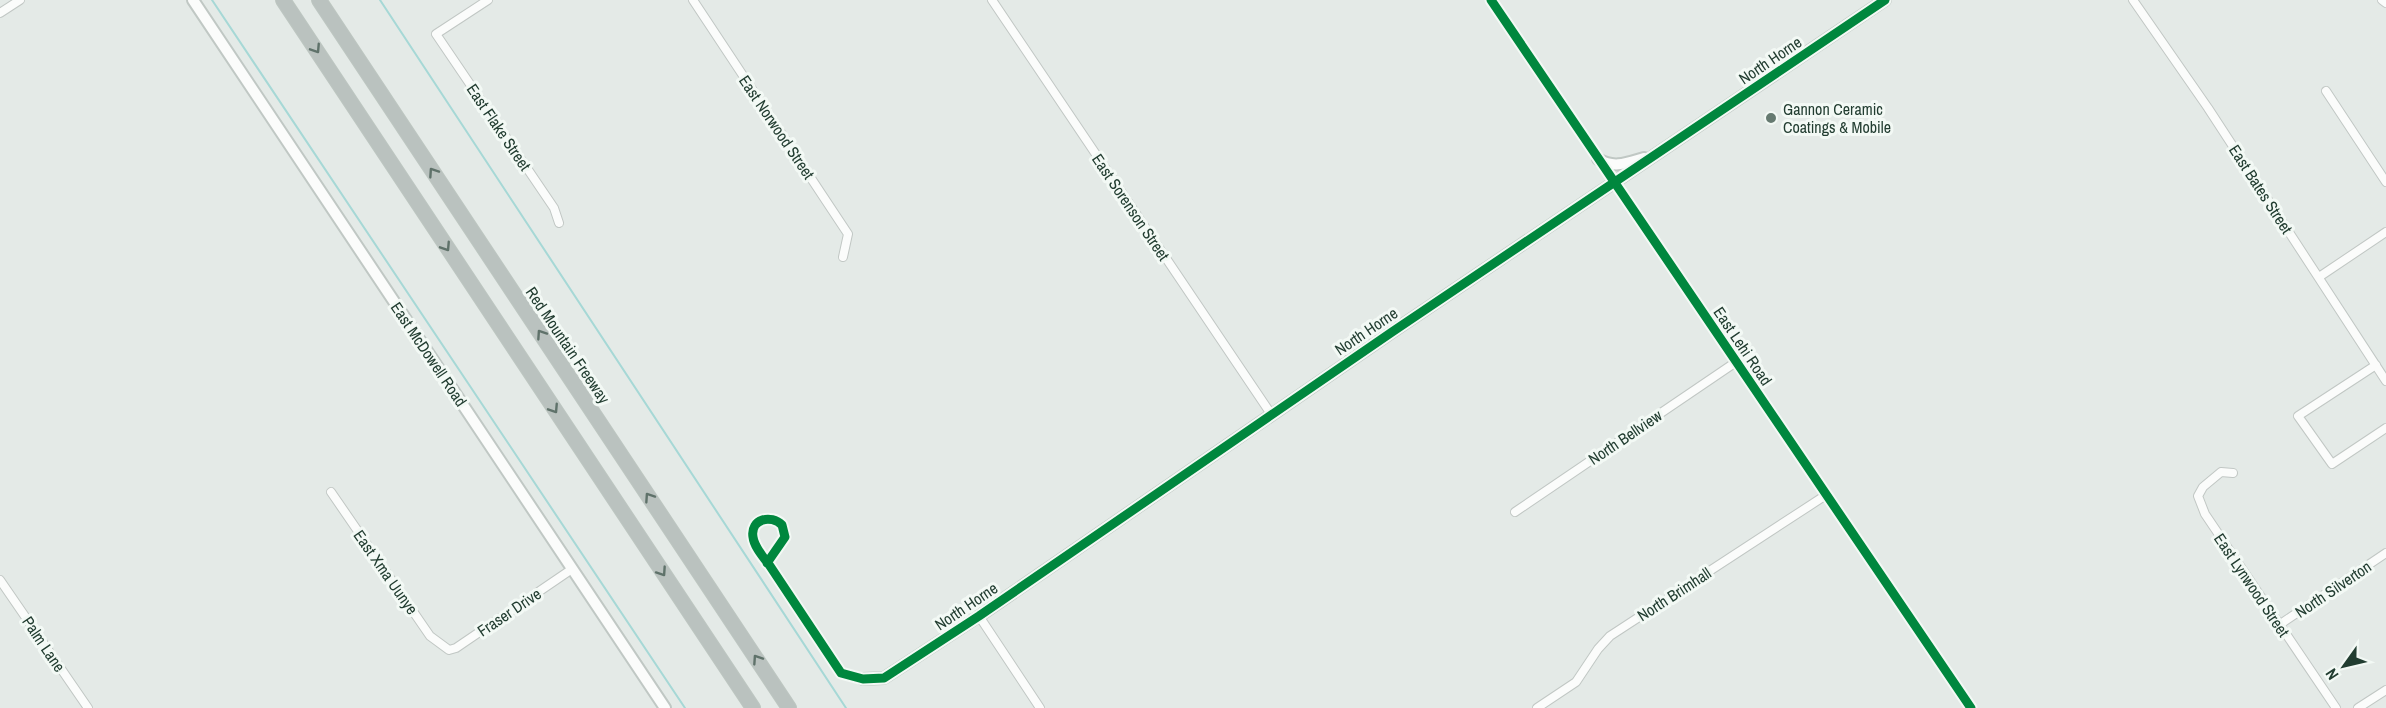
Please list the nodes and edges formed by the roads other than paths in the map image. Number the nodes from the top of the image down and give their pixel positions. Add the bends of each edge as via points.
1 (20, 0) edge
2 (193, 0) edge
3 (283, 0) edge
4 (319, 0) edge
5 (488, 0) edge
6 (693, 0) edge
7 (992, 0) edge
8 (1491, 0) edge
9 (1885, 0) edge
10 (2133, 0) edge
11 (2382, 0) edge
12 (2386, 3) edge
13 (0, 13) edge
14 (2326, 91) dead end
15 (1668, 146) junction
16 (1598, 159) junction
17 (2386, 182) edge
18 (1614, 183) junction
19 (559, 222) dead end
20 (2386, 232) edge
21 (843, 257) dead end
22 (2319, 277) junction
23 (1736, 362) junction
24 (2376, 365) junction
25 (2386, 381) edge
26 (1271, 414) junction
27 (2386, 428) edge
28 (2233, 473) dead end
29 (331, 492) dead end
30 (1826, 495) junction
31 (1515, 512) dead end
32 (2386, 553) edge
33 (767, 563) junction
34 (572, 569) junction
35 (0, 580) edge
36 (979, 616) junction
37 (2279, 625) junction
38 (445, 648) joint
39 (863, 680) joint
40 (2386, 690) edge
41 (2373, 699) junction
42 (88, 708) edge
43 (665, 708) edge
44 (753, 708) edge
45 (789, 708) edge
46 (1041, 708) edge
47 (1537, 708) edge
48 (1971, 708) edge
49 (2336, 708) edge
50 (2358, 708) edge
51 (2379, 708) edge

1 - 13 street
2 - 34 street, East McDowell Road
3 -> 44 highway
45 -> 4 highway, Red Mountain Freeway
5 - 19 street, East Flake Street via 436,34 554,208
6 - 21 street, East Norwood Street via 848,234
7 - 26 street, East Sorenson Street
8 - 16 street, East Lehi Road
9 - 15 street, North Horne
10 - 22 street, East Bates Street
11 - 12 street
14 - 17 street
15 - 16 street via 1623,164 1608,165
15 - 18 street, North Horne
16 - 18 street, East Lehi Road
18 - 23 street, East Lehi Road
18 - 26 street, North Horne
20 - 22 street
22 - 24 street, East Bates Street
23 - 30 street, East Lehi Road
23 - 31 street, North Bellview
24 - 25 street, East Bates Street
24 - 27 street via 2298,416 2332,464
26 - 36 street, North Horne
28 - 37 street, East Lynwood Street via 2221,472 2198,496 2205,514
29 - 38 street, East Xma Uunye via 430,636
30 - 47 street, North Brimhall via 1610,636 1576,682
30 - 48 street, East Lehi Road
32 - 37 street, North Silverton
33 - 33 street via 752,533 759,522 771,518 782,525 785,537
33 - 39 street via 841,673
34 - 38 street, Fraser Drive via 452,651
34 - 43 street, East McDowell Road
35 - 42 street, Palm Lane
36 - 39 street, North Horne via 884,678
36 - 46 street
37 - 49 street, East Lynwood Street
40 - 41 street
41 - 50 street
41 - 51 street

